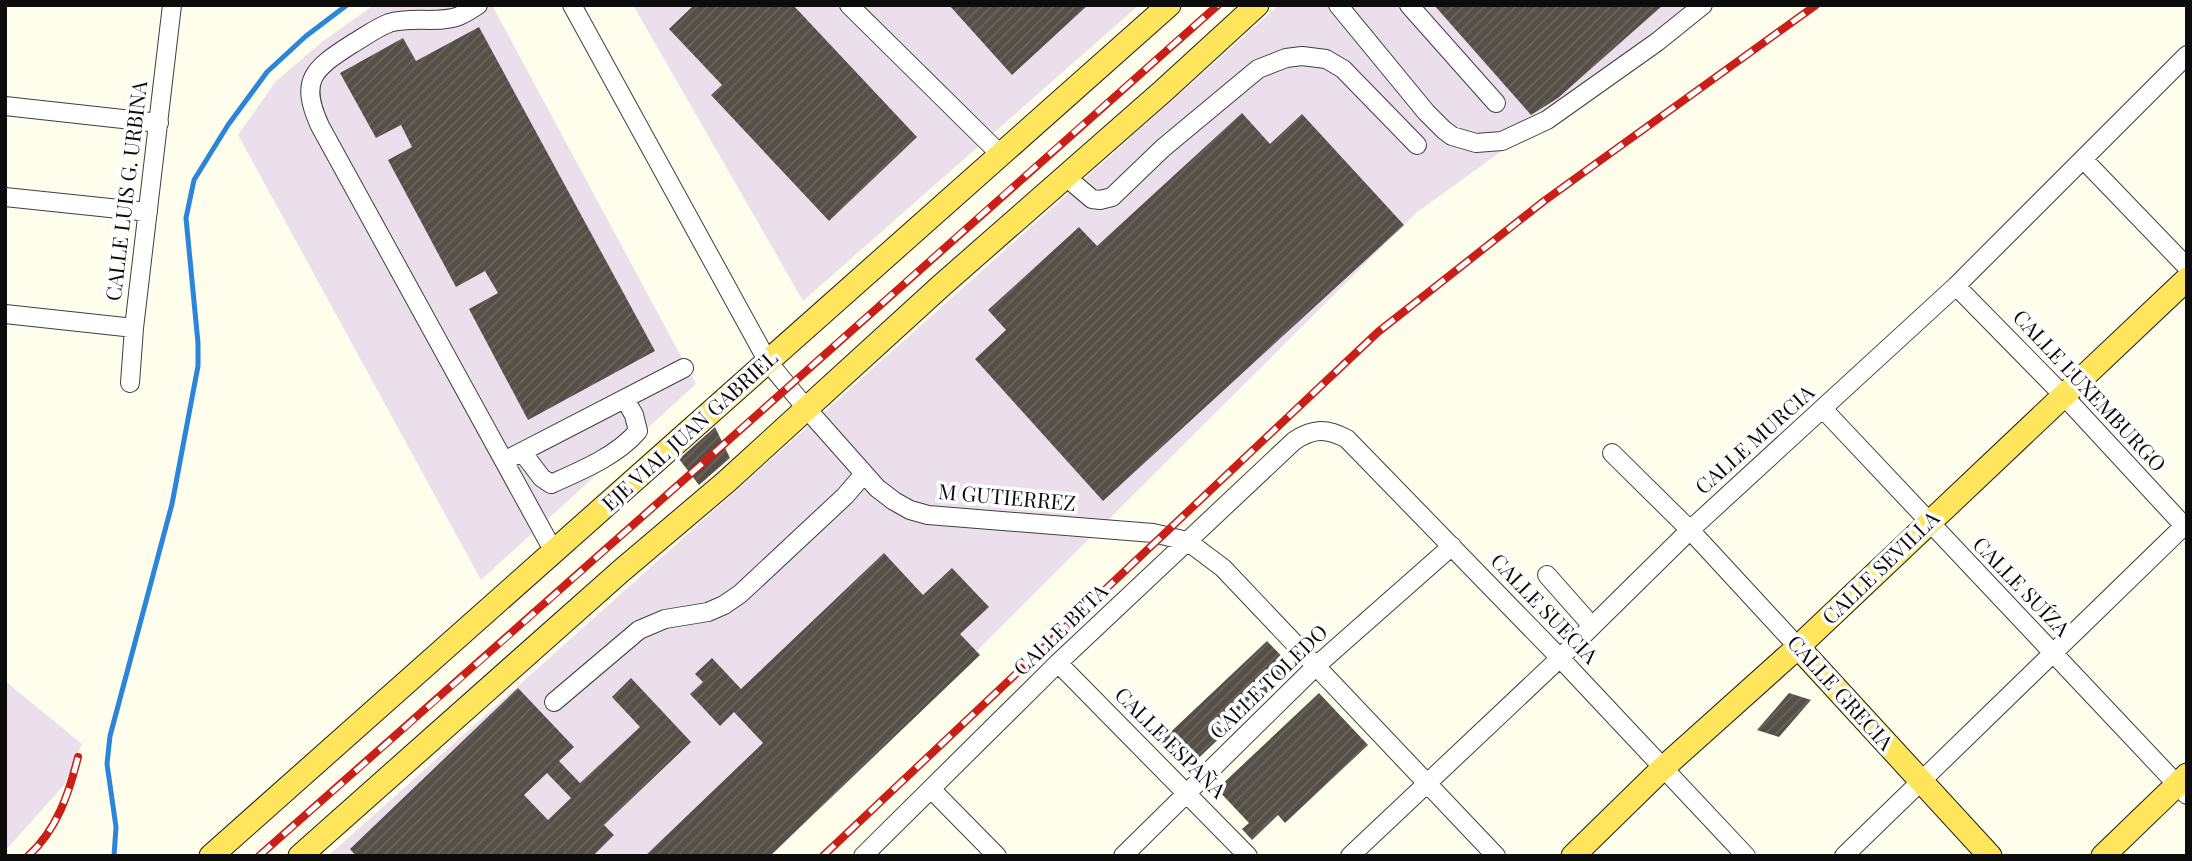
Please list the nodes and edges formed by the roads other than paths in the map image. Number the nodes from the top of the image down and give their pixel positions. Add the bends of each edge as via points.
1 (172, 5) edge
2 (478, 5) edge
3 (572, 5) edge
4 (849, 5) edge
5 (1169, 5) edge
6 (1257, 5) edge
7 (1338, 5) edge
8 (1409, 5) edge
9 (1703, 5) edge
10 (2187, 55) edge
11 (1496, 103) dead end
12 (5, 106) edge
13 (159, 123) junction
14 (1417, 145) dead end
15 (1001, 155) junction
16 (2083, 159) junction
17 (1066, 177) junction
18 (5, 197) edge
19 (148, 212) junction
20 (2187, 267) edge
21 (2187, 279) edge
22 (1956, 286) junction
23 (5, 314) edge
24 (134, 328) junction
25 (768, 362) junction
26 (684, 368) dead end
27 (130, 383) dead end
28 (2063, 395) junction
29 (625, 399) junction
30 (806, 408) junction
31 (1823, 409) junction
32 (1294, 441) joint
33 (522, 452) junction
34 (1612, 453) dead end
35 (504, 461) junction
36 (864, 474) junction
37 (1929, 523) junction
38 (2186, 526) edge
39 (1690, 530) junction
40 (1187, 541) junction
41 (1452, 546) junction
42 (554, 552) junction
43 (1547, 575) dead end
44 (1592, 626) junction
45 (1798, 647) junction
46 (2052, 652) junction
47 (1560, 658) junction
48 (1058, 663) junction
49 (1316, 666) junction
50 (554, 702) dead end
51 (1663, 768) junction
52 (1426, 783) junction
53 (1920, 783) junction
54 (2183, 785) edge
55 (932, 789) junction
56 (1188, 794) junction
57 (211, 856) edge
58 (300, 856) edge
59 (863, 856) edge
60 (997, 856) edge
61 (1123, 856) edge
62 (1248, 856) edge
63 (1350, 856) edge
64 (1496, 856) edge
65 (1573, 856) edge
66 (1746, 856) edge
67 (1844, 856) edge
68 (1990, 856) edge
69 (2103, 856) edge

1 - 13 street, CALLE LUIS G. URBINA
2 - 35 street via 459,16 406,20 371,32 325,61 310,88 311,106
3 - 25 street, M GUTIERREZ
4 - 15 street
5 - 15 main road, EJE VIAL JUAN GABRIEL
6 - 17 main road
7 - 9 street via 1444,130 1476,143 1502,141 1547,120
8 - 11 street
10 - 16 street, CALLE MURCIA
12 - 13 street
13 - 19 street, CALLE LUIS G. URBINA
14 - 17 street via 1343,69 1326,59 1301,56 1258,69 1112,197 1092,199
15 - 25 main road, EJE VIAL JUAN GABRIEL
16 - 20 street
16 - 22 street, CALLE MURCIA
17 - 30 main road
18 - 19 street
19 - 24 street, CALLE LUIS G. URBINA
21 - 28 main road, CALLE SEVILLA
22 - 28 street, CALLE LUXEMBURGO
22 - 31 street, CALLE MURCIA
23 - 24 street
24 - 27 street, CALLE LUIS G. URBINA
25 - 30 street, M GUTIERREZ
25 - 42 main road, EJE VIAL JUAN GABRIEL
26 - 29 street
28 - 37 main road, CALLE SEVILLA
28 - 38 street, CALLE LUXEMBURGO
29 - 33 street
29 - 33 street via 638,431 581,471 551,484
30 - 36 street, M GUTIERREZ
30 - 58 main road
31 - 37 street, CALLE SUÍZA
31 - 39 street, CALLE MURCIA
32 - 40 street, CALLE BETA
32 - 41 street, CALLE SUECIA via 1318,430 1347,439
33 - 35 street
34 - 39 street, CALLE GRECIA
35 - 42 street
36 - 40 street, M GUTIERREZ via 894,501 928,515 1153,533
36 - 50 street via 740,594 708,612 665,619 639,630
37 - 45 main road, CALLE SEVILLA
37 - 46 street, CALLE SUÍZA
38 - 46 street
39 - 44 street, CALLE MURCIA
39 - 45 street, CALLE GRECIA
40 - 48 street, CALLE BETA
40 - 49 street, M GUTIERREZ via 1223,568
41 - 47 street, CALLE SUECIA
41 - 49 street, CALLE TOLEDO
42 - 57 main road, EJE VIAL JUAN GABRIEL
43 - 44 street
44 - 47 street, CALLE MURCIA
45 - 51 main road, CALLE SEVILLA
45 - 53 main road, CALLE GRECIA
46 - 53 street
46 - 54 street, CALLE SUÍZA
47 - 51 street, CALLE SUECIA
47 - 52 street, CALLE MURCIA
48 - 55 street, CALLE BETA
48 - 56 street, CALLE ESPAÑA
49 - 52 street, M GUTIERREZ
49 - 56 street, CALLE TOLEDO
51 - 65 main road, CALLE SEVILLA
51 - 66 street, CALLE SUECIA
52 - 63 street, CALLE MURCIA
52 - 64 street, M GUTIERREZ
53 - 67 street
53 - 68 main road, CALLE GRECIA
54 - 69 main road
55 - 59 street, CALLE BETA
55 - 60 street
56 - 61 street, CALLE TOLEDO
56 - 62 street, CALLE ESPAÑA

